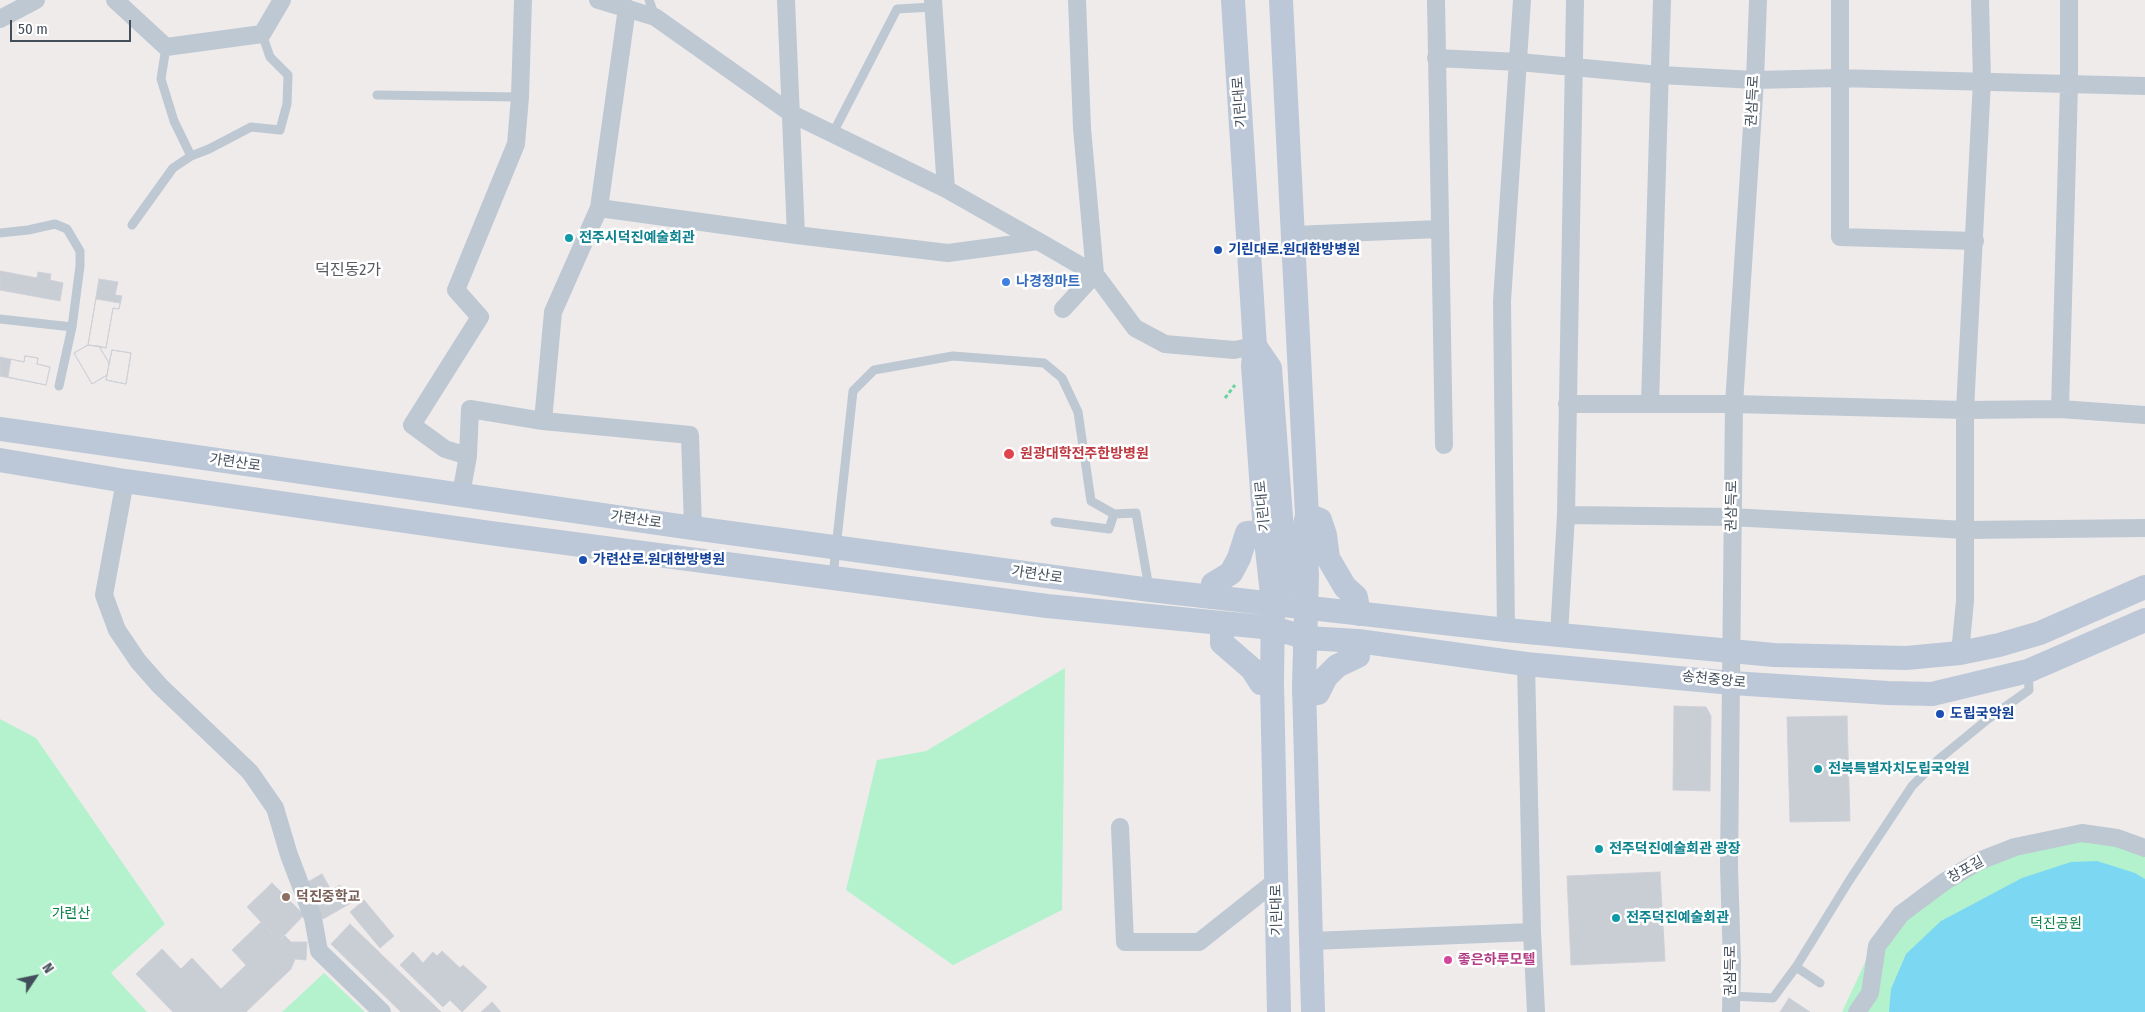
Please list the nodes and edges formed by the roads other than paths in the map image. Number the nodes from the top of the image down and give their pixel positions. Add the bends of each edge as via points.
1 (36, 0) edge
2 (114, 0) edge
3 (282, 0) edge
4 (523, 0) edge
5 (598, 0) edge
6 (786, 0) edge
7 (1077, 0) edge
8 (1233, 0) edge
9 (1281, 0) edge
10 (1436, 0) edge
11 (1522, 0) edge
12 (1575, 0) edge
13 (1662, 0) edge
14 (1758, 0) edge
15 (1840, 0) edge
16 (1980, 0) edge
17 (2069, 0) edge
18 (933, 4) edge
19 (626, 8) junction
20 (652, 8) edge
21 (0, 19) edge
22 (262, 34) junction
23 (166, 47) junction
24 (1436, 58) junction
25 (1519, 62) junction
26 (1573, 66) junction
27 (1660, 75) junction
28 (1838, 78) junction
29 (1755, 80) junction
30 (1982, 81) junction
31 (2069, 85) junction
32 (2145, 86) edge
33 (377, 96) dead end
34 (520, 97) junction
35 (792, 114) junction
36 (833, 133) junction
37 (190, 156) junction
38 (946, 189) junction
39 (599, 208) junction
40 (132, 225) dead end
41 (1439, 229) junction
42 (0, 233) edge
43 (796, 234) junction
44 (1294, 236) junction
45 (1975, 241) junction
46 (1038, 242) junction
47 (1095, 274) junction
48 (1063, 309) dead end
49 (0, 319) edge
50 (72, 327) junction
51 (1255, 346) junction
52 (59, 386) dead end
53 (1567, 404) junction
54 (1650, 404) junction
55 (1734, 404) junction
56 (2060, 409) junction
57 (1965, 410) junction
58 (2145, 415) edge
59 (543, 421) junction
60 (0, 429) edge
61 (1444, 445) dead end
62 (468, 456) junction
63 (0, 460) edge
64 (125, 481) junction
65 (462, 494) junction
66 (1114, 514) junction
67 (1307, 515) junction
68 (1566, 515) junction
69 (1732, 517) junction
70 (1055, 522) dead end
71 (693, 528) junction
72 (2145, 528) edge
73 (1965, 530) junction
74 (1265, 532) junction
75 (835, 548) junction
76 (833, 579) junction
77 (2145, 587) edge
78 (1150, 590) junction
79 (1210, 597) junction
80 (1359, 614) junction
81 (1292, 618) junction
82 (2145, 620) edge
83 (1222, 624) junction
84 (1480, 628) junction
85 (1506, 630) junction
86 (1559, 634) junction
87 (1358, 640) junction
88 (1730, 650) junction
89 (1960, 653) junction
90 (1526, 664) junction
91 (2028, 671) junction
92 (1272, 683) junction
93 (1732, 683) junction
94 (1304, 694) junction
95 (1120, 828) dead end
96 (2145, 848) edge
97 (1277, 880) junction
98 (1532, 932) junction
99 (1312, 941) junction
100 (1796, 967) junction
101 (1820, 984) dead end
102 (1731, 1004) edge
103 (382, 1012) edge
104 (1279, 1012) edge
105 (1313, 1012) edge
106 (1536, 1012) edge
107 (1857, 1012) edge

1 - 21 street
2 - 23 street
3 - 22 street
4 - 34 street
5 - 19 street
6 - 35 street
7 - 47 street via 1082,128
8 - 51 street, 기린대로
9 - 44 street, 기린대로
10 - 24 street
11 - 25 street
12 - 26 street
13 - 27 street
14 - 29 street, 권삼득로
15 - 28 street
16 - 30 street
17 - 31 street
18 - 36 lane via 897,9
18 - 38 street
19 - 20 street
19 - 39 street
20 - 35 street
22 - 23 street
22 - 37 lane via 270,57 288,75 287,104 280,130 251,127
23 - 37 lane via 161,79 174,121
24 - 25 street
24 - 41 street
25 - 26 street
25 - 85 street via 1502,301
26 - 27 street
26 - 53 street
27 - 29 street
27 - 54 street
28 - 29 street
28 - 30 street
28 - 45 street via 1840,237
29 - 55 street, 권삼득로
30 - 31 street
30 - 45 street
31 - 32 street
31 - 56 street
33 - 34 lane
34 - 62 street via 516,144 456,290 480,317 412,425 445,449
35 - 36 street
35 - 43 street
36 - 38 street
37 - 40 lane via 173,168
38 - 46 street
39 - 43 street
39 - 59 street via 553,312
41 - 44 street
41 - 61 street
42 - 50 lane via 55,224 67,228 80,251
43 - 46 street via 948,252
44 - 67 street, 기린대로
45 - 57 street
46 - 47 street
47 - 48 street
47 - 51 street via 1135,328 1165,344 1234,350
49 - 50 lane
50 - 52 lane
51 - 74 street, 기린대로 via 1252,366
51 - 81 street via 1270,368
53 - 54 street
53 - 68 street
54 - 55 street
55 - 57 street
55 - 69 street, 권삼득로
56 - 57 street
56 - 58 street
57 - 73 street
59 - 62 street via 470,410
59 - 71 street via 690,435
60 - 65 street, 가련산로
62 - 65 street
63 - 64 street
64 - 76 street
64 - 103 street via 104,595 117,630 160,686 250,772 275,808 313,918 319,951
65 - 71 street, 가련산로
66 - 70 lane via 1109,529
66 - 75 lane via 1091,501 1078,412 1062,378 1044,363 953,356 874,370 853,391
66 - 78 lane via 1136,513
67 - 80 street via 1320,520 1328,558 1345,586 1356,597
67 - 81 street, 기린대로 via 1304,530 1307,575
68 - 69 street
68 - 86 street
69 - 73 street
69 - 88 street, 권삼득로
71 - 75 street, 가련산로
72 - 73 street
73 - 89 street via 1965,601
74 - 79 street via 1246,533 1240,558 1231,573 1213,584
74 - 81 street, 기린대로
75 - 76 lane
75 - 78 street, 가련산로
76 - 83 street
77 - 89 street via 2040,633
78 - 79 street, 가련산로
79 - 81 street, 가련산로
80 - 81 street
80 - 84 street
81 - 83 street
81 - 84 street via 1468,636
81 - 87 street, 송천중앙로
81 - 92 street, 기린대로
81 - 94 street, 기린대로
82 - 91 street, 송천중앙로
83 - 92 street via 1222,643 1252,669 1261,683
84 - 85 street
85 - 86 street
86 - 88 street
87 - 90 street, 송천중앙로
87 - 94 street via 1358,656 1338,666 1326,677 1318,693
88 - 89 street via 1774,655 1906,658
88 - 93 street, 권삼득로
90 - 93 street, 송천중앙로
90 - 98 street
91 - 93 street, 송천중앙로 via 1932,694
91 - 100 lane via 2029,690 1974,730 1912,786
92 - 97 street, 기린대로
93 - 102 street, 권삼득로
94 - 99 street, 기린대로
95 - 97 street via 1125,942 1199,942
96 - 107 street, 창포길 via 2117,838 2082,833 2015,847 1979,862 1944,882 1901,914 1878,946 1870,993
97 - 104 street, 기린대로
98 - 99 street
98 - 106 street
99 - 105 street, 기린대로
100 - 101 lane
100 - 102 lane via 1773,998

